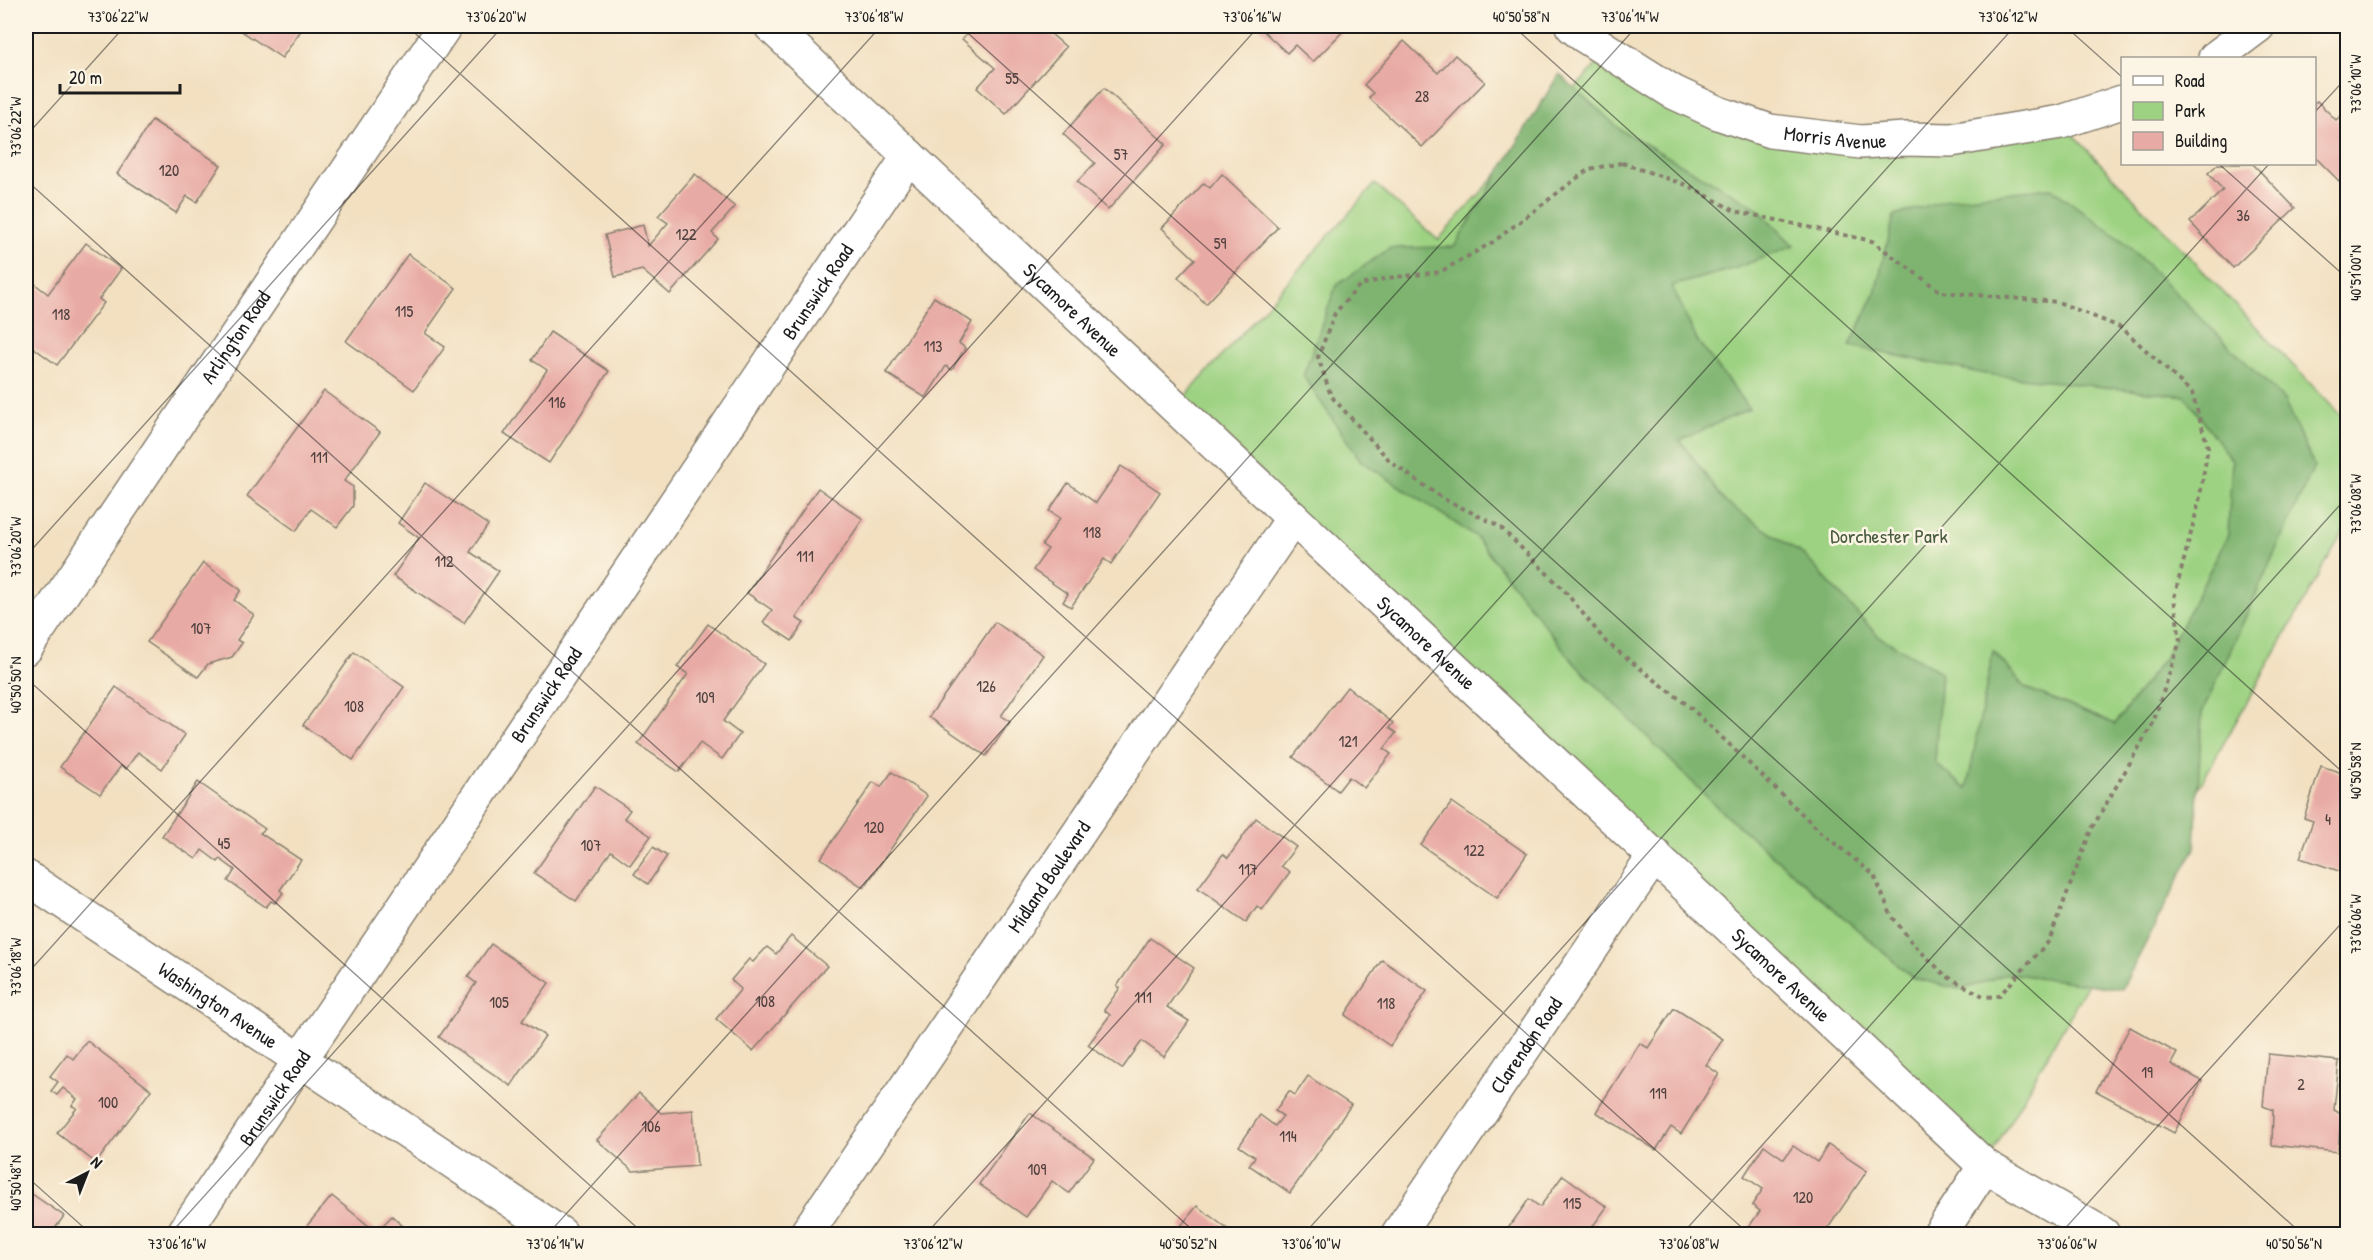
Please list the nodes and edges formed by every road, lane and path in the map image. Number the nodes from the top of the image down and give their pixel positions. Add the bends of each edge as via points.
1 (445, 26) edge
2 (771, 26) edge
3 (1572, 26) edge
4 (2258, 26) edge
5 (2216, 57) edge
6 (2121, 102) edge
7 (909, 156) junction
8 (1689, 186) joint
9 (1293, 518) junction
10 (26, 648) edge
11 (1655, 855) junction
12 (26, 877) edge
13 (302, 1061) junction
14 (1985, 1166) junction
15 (183, 1234) edge
16 (561, 1234) edge
17 (806, 1234) edge
18 (1398, 1234) edge
19 (1940, 1234) edge
20 (2103, 1234) edge

1 - 10 street, Arlington Road
2 - 7 street, Sycamore Avenue
3 - 6 street, Morris Avenue via 1673,92 1770,131 1861,142 1951,140 2061,122
4 - 5 street
7 - 9 street, Sycamore Avenue
7 - 13 street, Brunswick Road
8 - 8 path via 1622,163 1589,169 1493,242 1440,272 1360,285 1335,313 1318,357 1331,396 1392,463 1442,498 1499,526 1563,589 1606,642 1690,708 1822,833 1874,875 1891,915 1914,945 1946,976 1984,997 1999,996 2049,941 2091,830 2152,723 2180,641 2174,598 2199,502 2208,447 2192,393 2122,328 2058,302 1941,292 1872,241 1736,211
9 - 11 street, Sycamore Avenue
9 - 17 street, Midland Boulevard
11 - 14 street, Sycamore Avenue
11 - 18 street, Clarendon Road
12 - 13 street, Washington Avenue
13 - 15 street, Brunswick Road
13 - 16 street, Washington Avenue
14 - 19 street
14 - 20 street, Sycamore Avenue

